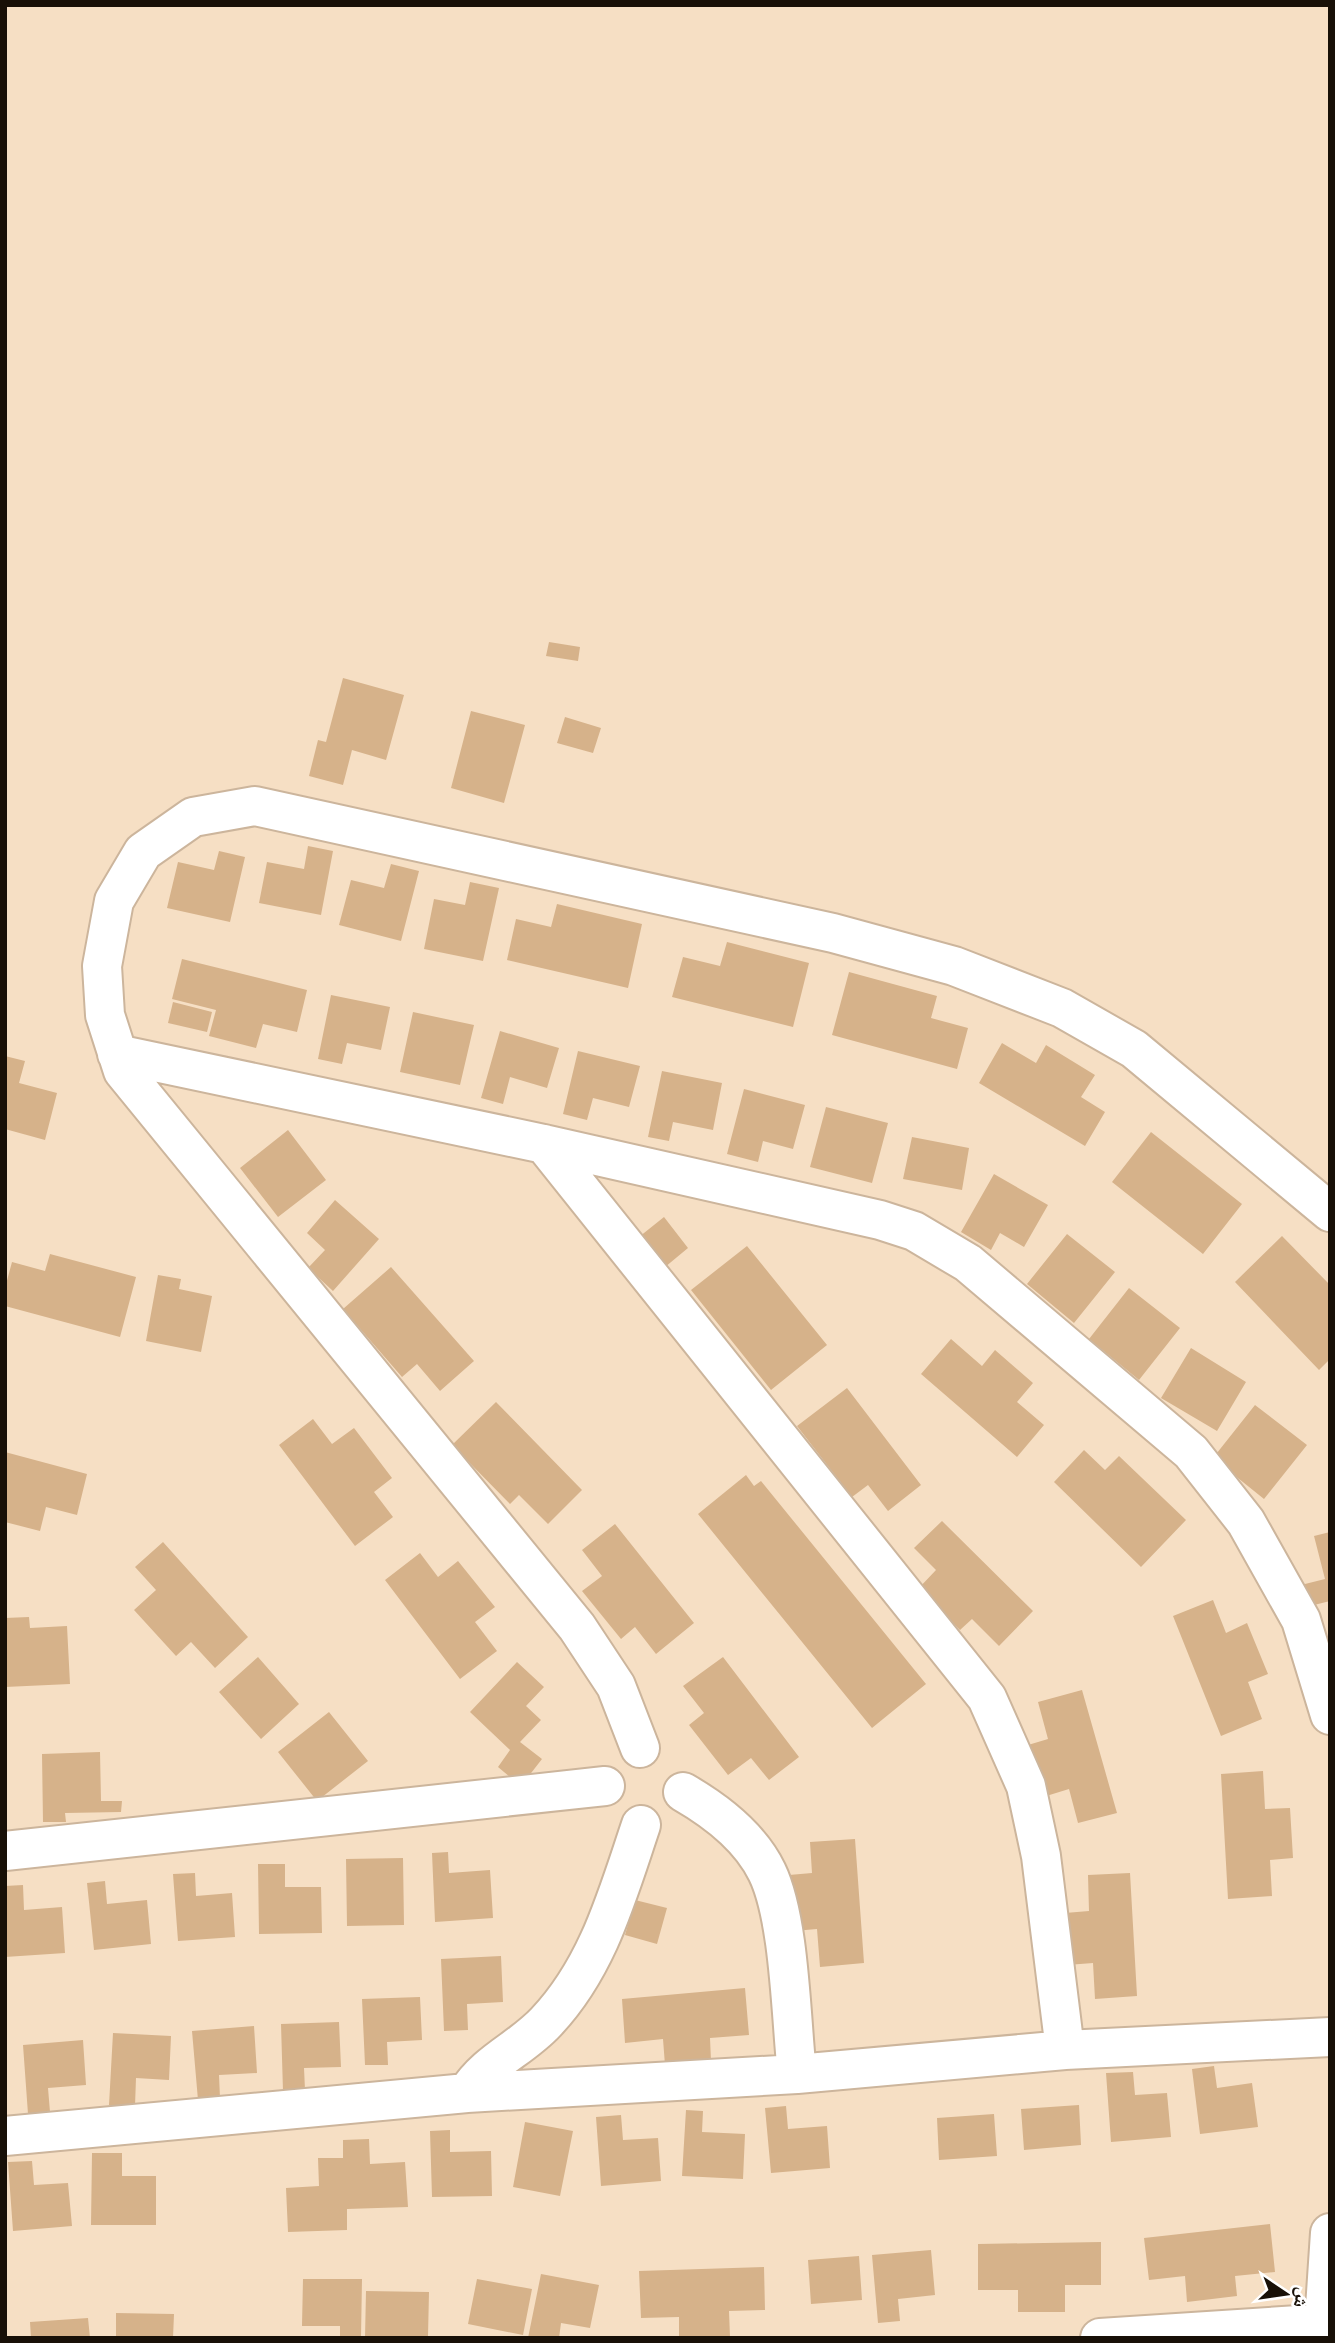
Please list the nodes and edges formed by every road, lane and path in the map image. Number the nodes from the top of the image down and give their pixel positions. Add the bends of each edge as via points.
1 (117, 1054) junction
2 (544, 1144) junction
3 (1330, 1212) edge
4 (1330, 1715) edge
5 (640, 1748) junction
6 (605, 1786) junction
7 (683, 1792) junction
8 (641, 1825) junction
9 (5, 1851) edge
10 (1330, 2037) edge
11 (1065, 2050) junction
12 (797, 2074) junction
13 (467, 2093) junction
14 (5, 2136) edge
15 (1330, 2233) edge
16 (1327, 2323) edge
17 (1100, 2338) edge

1 - 2 street
1 - 3 street via 105,1015 102,966 114,901 143,852 193,817 255,806 833,933 966,970 1062,1008 1134,1049
1 - 5 street via 123,1071 169,1130 577,1627 615,1686
2 - 4 street via 880,1220 914,1231 968,1263 1191,1452 1246,1522 1301,1620
2 - 11 street via 987,1698 1026,1786 1041,1856
5 - 6 street via 620,1756
5 - 7 street via 663,1752 672,1759
6 - 8 street via 620,1817
6 - 9 street
7 - 8 street via 680,1803 664,1820
7 - 12 street via 735,1831 767,1872 781,1922
8 - 13 street via 584,1976 544,2025 483,2070
10 - 11 street
11 - 12 street
12 - 13 street
13 - 14 street
15 - 16 street
16 - 17 street

